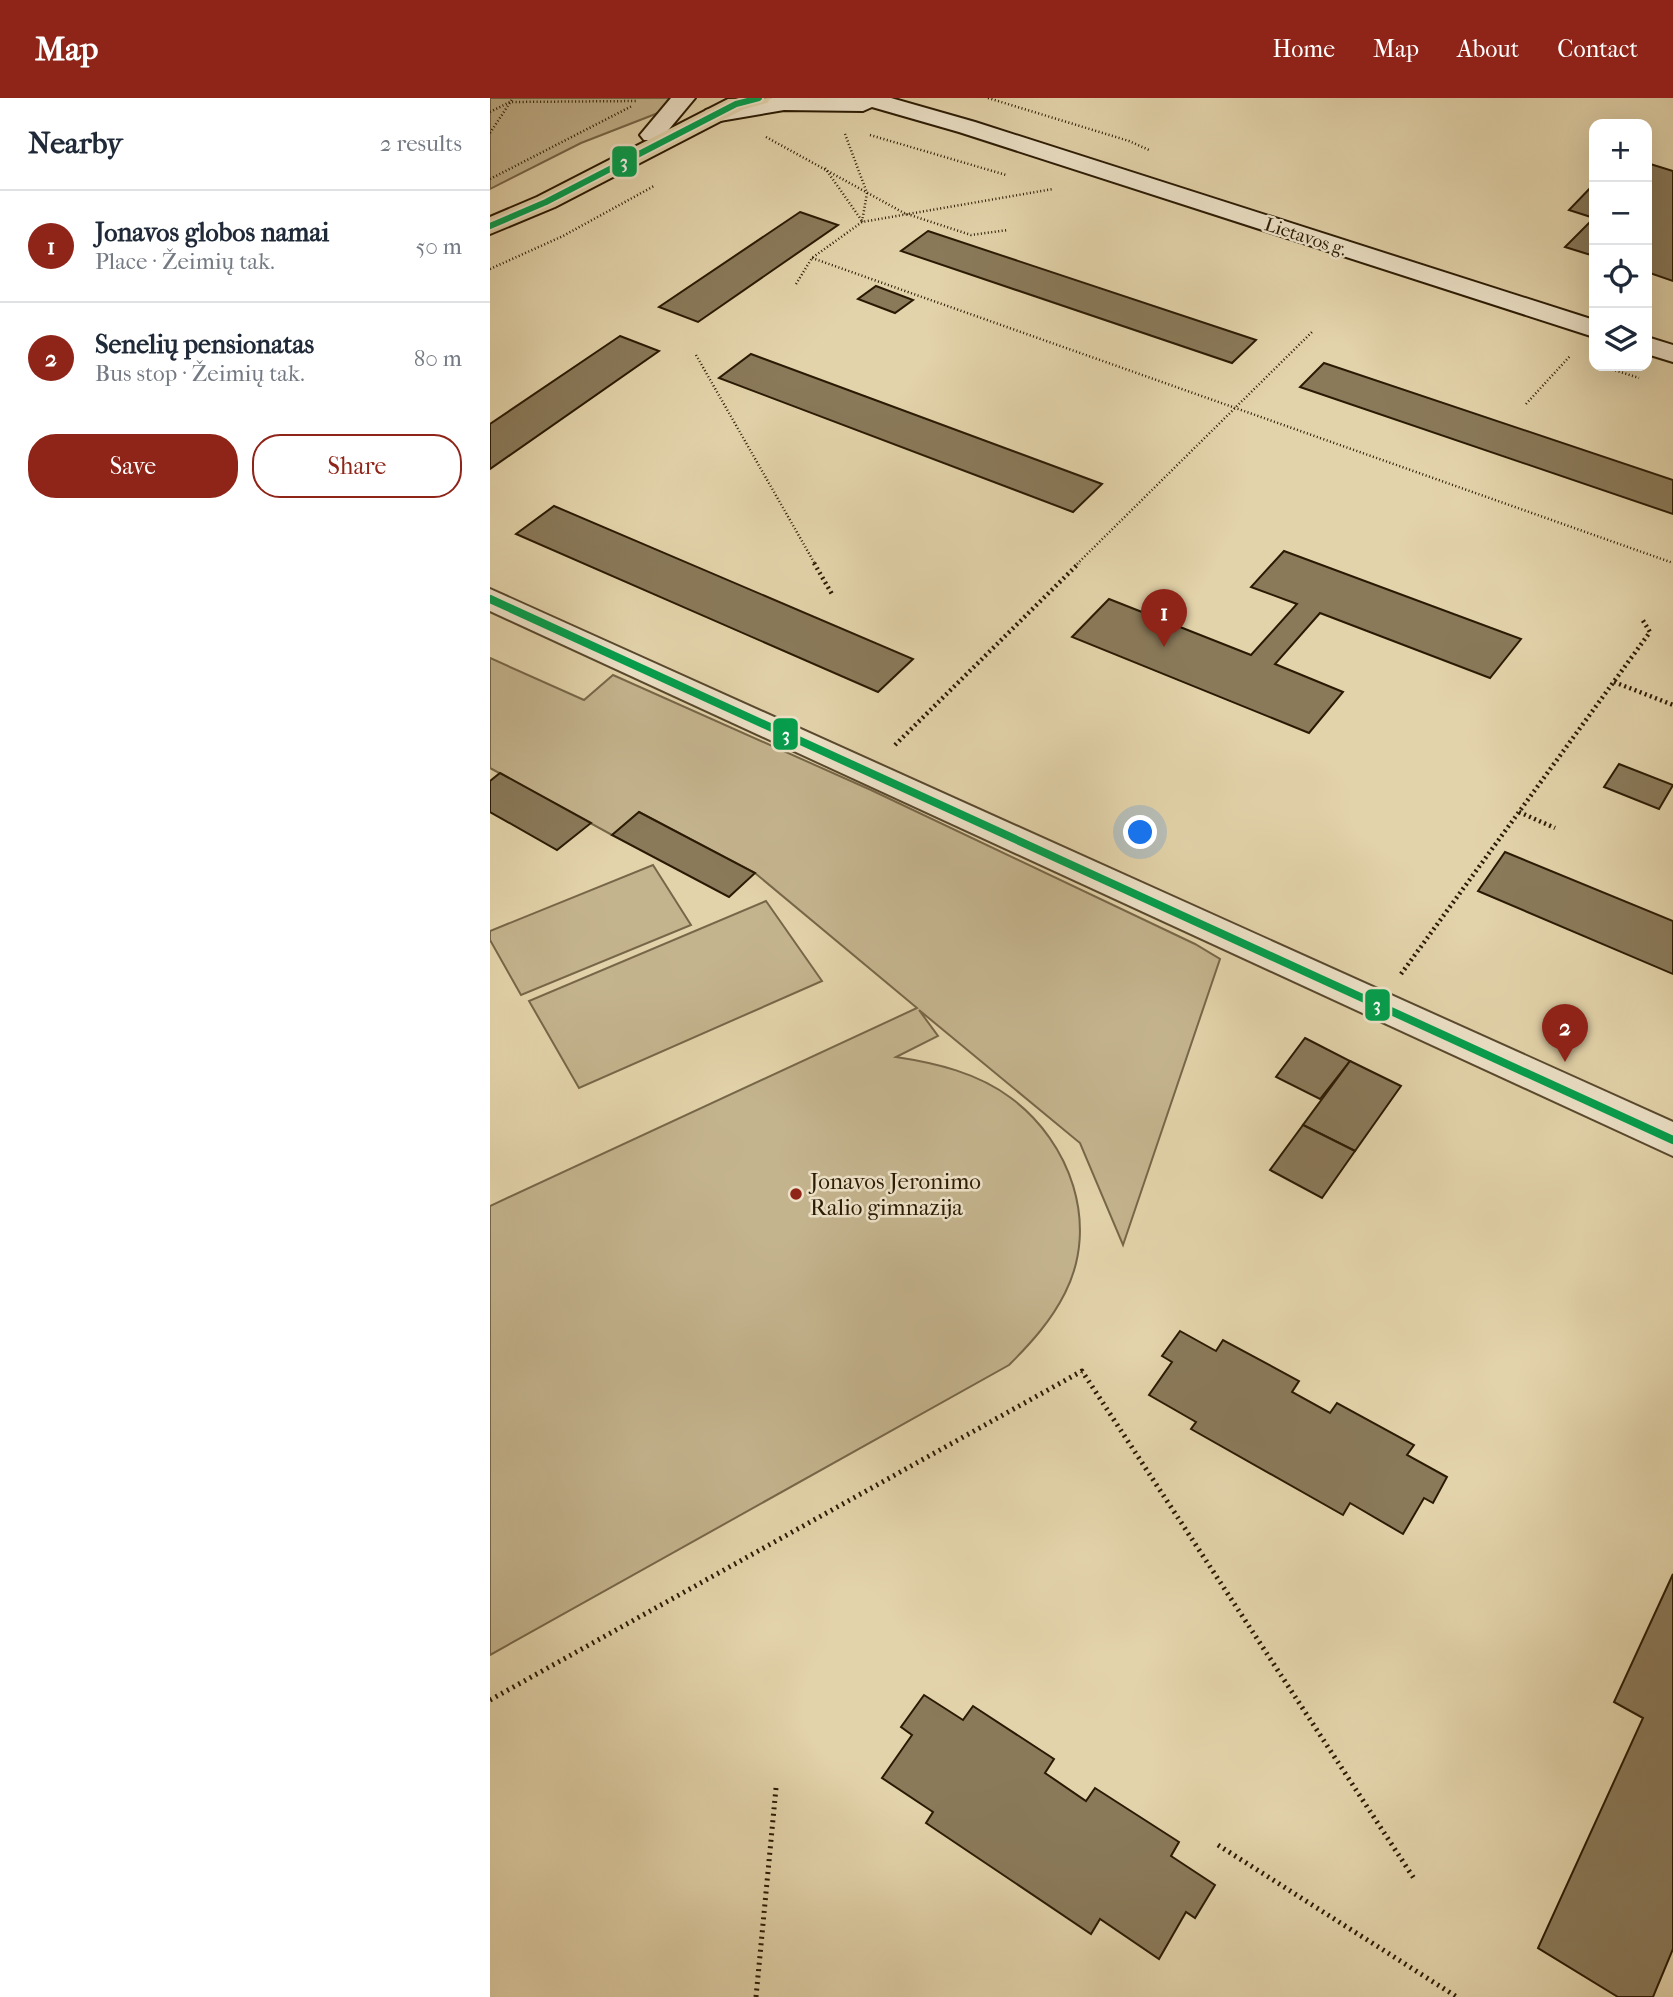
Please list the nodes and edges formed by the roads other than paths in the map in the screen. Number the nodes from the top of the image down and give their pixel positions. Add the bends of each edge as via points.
1 (683, 98) edge
2 (759, 98) edge
3 (861, 99) edge
4 (719, 106) edge
5 (652, 135) junction
6 (495, 223) edge
7 (1589, 326) edge
8 (1652, 347) edge
9 (1673, 354) edge
10 (490, 600) edge
11 (1673, 1140) edge

1 - 5 main road
2 - 4 main road
3 - 4 main road, Lietavos g.
3 - 7 main road, Lietavos g.
4 - 5 main road
4 - 6 main road via 546,202
5 - 6 main road via 533,197
8 - 9 main road
10 - 11 main road

